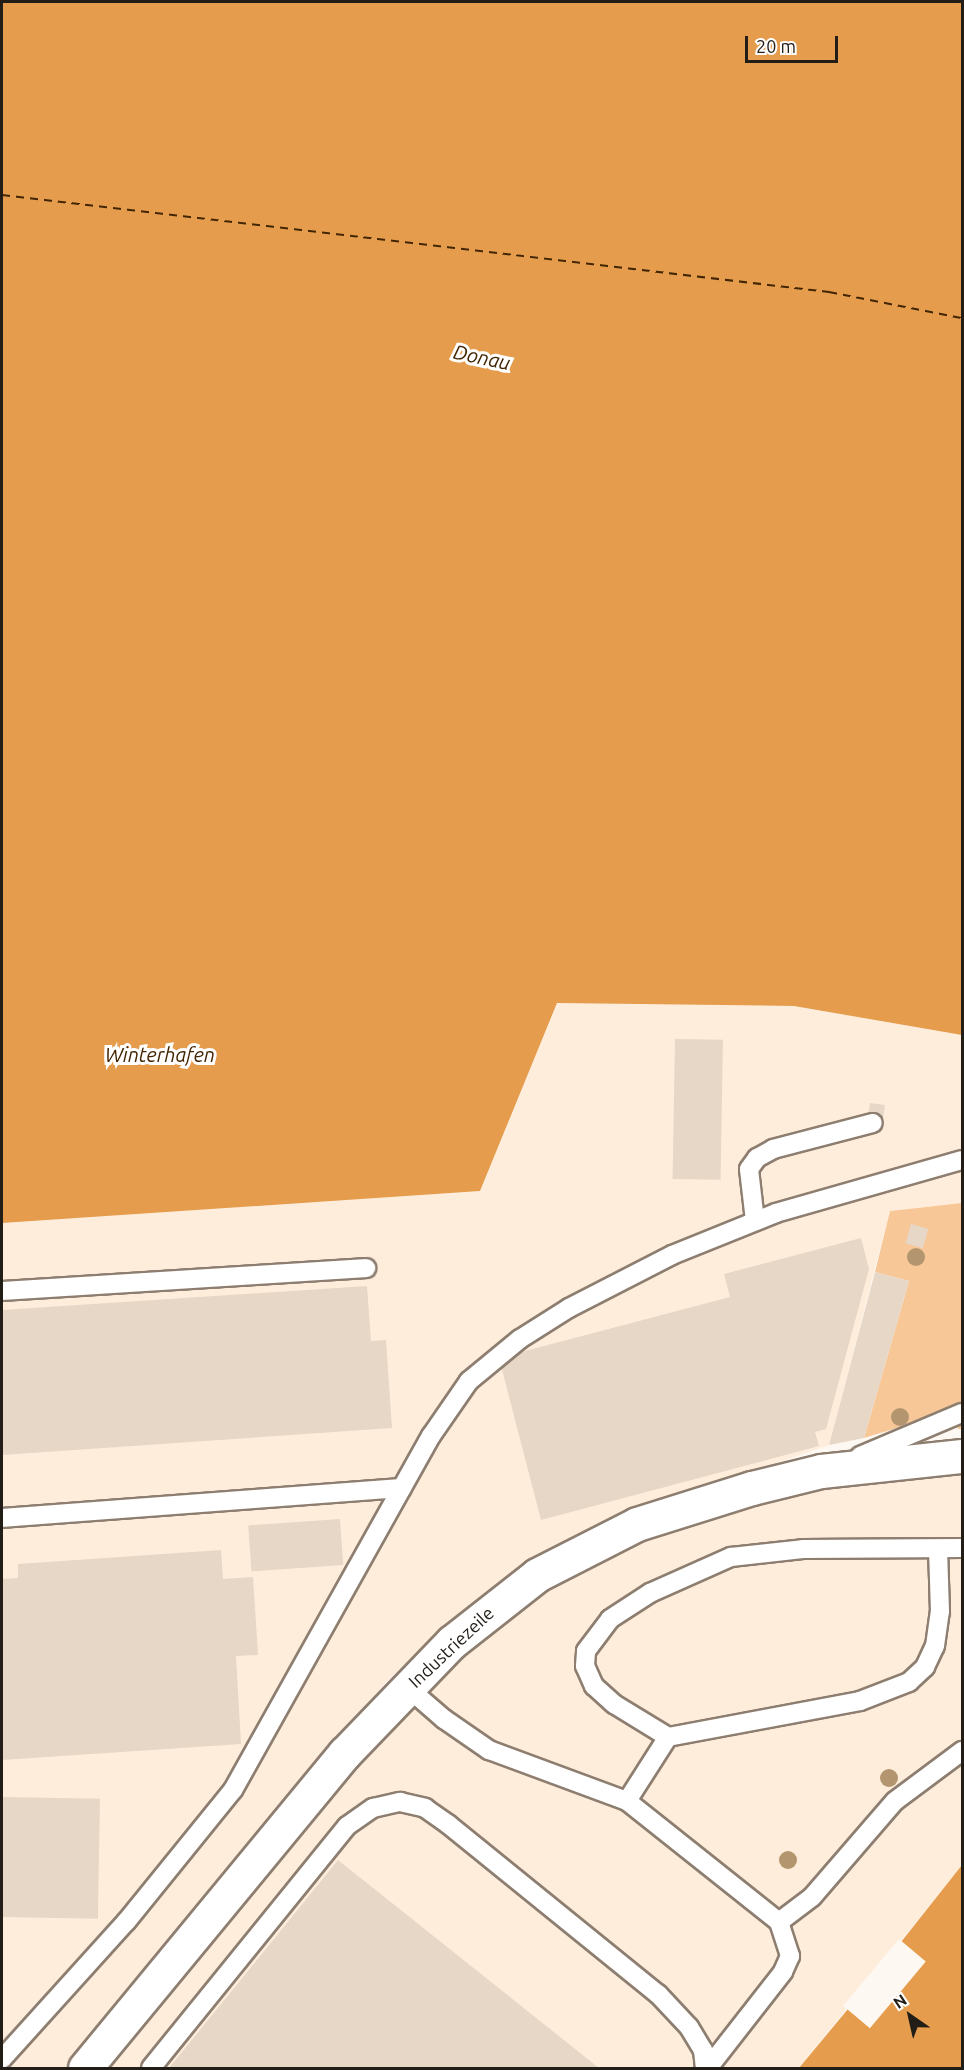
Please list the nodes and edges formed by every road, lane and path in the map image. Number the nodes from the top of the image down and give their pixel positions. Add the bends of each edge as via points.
1 (873, 1123) dead end
2 (963, 1160) edge
3 (755, 1221) junction
4 (366, 1268) dead end
5 (2, 1292) edge
6 (963, 1413) edge
7 (963, 1456) edge
8 (822, 1471) junction
9 (402, 1488) junction
10 (2, 1518) edge
11 (963, 1548) edge
12 (938, 1549) junction
13 (407, 1687) junction
14 (668, 1737) junction
15 (963, 1751) edge
16 (627, 1801) junction
17 (779, 1922) junction
18 (2, 2059) edge
19 (86, 2068) edge
20 (151, 2068) edge
21 (707, 2068) edge

1 - 3 lane via 773,1149 757,1158 749,1169
2 - 3 lane via 858,1187
3 - 9 lane via 620,1280 520,1339 469,1382 452,1403
4 - 5 lane
6 - 8 lane
7 - 8 street, Industriezeile
8 - 13 street, Industriezeile via 637,1524 570,1556 496,1604
9 - 10 lane
9 - 18 lane via 233,1790 126,1922
11 - 12 lane
12 - 14 lane via 940,1612 935,1646 926,1667 909,1682 860,1701
12 - 14 lane via 803,1549 731,1557 667,1584 610,1619 586,1651 585,1666 594,1686
13 - 16 lane via 489,1750
13 - 19 street, Industriezeile via 345,1754
14 - 16 lane
15 - 17 lane via 895,1802 812,1897
16 - 17 lane
17 - 21 lane via 789,1956 783,1972
20 - 21 lane via 347,1826 373,1808 400,1802 425,1808 449,1825 658,1994 689,2026 703,2050

